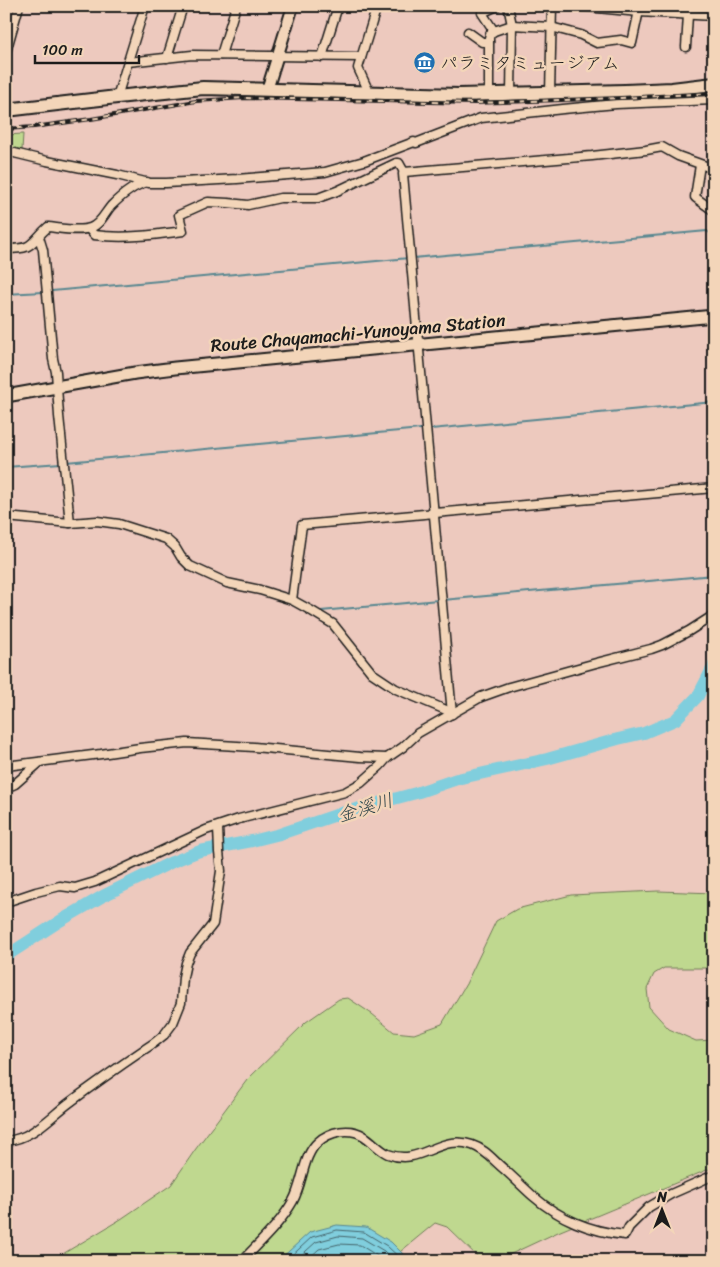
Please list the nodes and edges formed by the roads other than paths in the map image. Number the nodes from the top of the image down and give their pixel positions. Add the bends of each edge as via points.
1 (19, 6) edge
2 (145, 6) edge
3 (183, 6) edge
4 (236, 6) edge
5 (293, 6) edge
6 (338, 6) edge
7 (377, 6) edge
8 (497, 6) edge
9 (508, 6) edge
10 (552, 6) edge
11 (576, 6) edge
12 (701, 6) edge
13 (639, 9) edge
14 (688, 15) junction
15 (699, 16) junction
16 (714, 16) edge
17 (512, 25) junction
18 (551, 27) junction
19 (494, 31) junction
20 (468, 32) dead end
21 (488, 42) junction
22 (686, 47) dead end
23 (6, 52) edge
24 (222, 56) junction
25 (278, 56) junction
26 (322, 57) junction
27 (361, 57) junction
28 (167, 58) junction
29 (128, 62) junction
30 (714, 84) edge
31 (268, 90) junction
32 (369, 92) junction
33 (550, 93) junction
34 (489, 94) junction
35 (511, 94) junction
36 (117, 96) junction
37 (714, 100) edge
38 (6, 110) edge
39 (6, 151) edge
40 (700, 165) junction
41 (714, 169) edge
42 (404, 172) junction
43 (146, 182) junction
44 (714, 211) edge
45 (88, 229) junction
46 (39, 237) junction
47 (6, 249) edge
48 (714, 316) edge
49 (418, 346) junction
50 (57, 388) junction
51 (6, 396) edge
52 (714, 488) edge
53 (433, 513) junction
54 (6, 516) edge
55 (70, 523) junction
56 (292, 600) junction
57 (714, 615) edge
58 (452, 714) junction
59 (387, 758) junction
60 (40, 762) junction
61 (6, 766) edge
62 (6, 788) edge
63 (218, 829) junction
64 (6, 902) edge
65 (6, 1141) edge
66 (714, 1175) edge
67 (242, 1261) edge

1 - 23 street
2 - 29 street
3 - 28 street
4 - 24 street
5 - 25 street
6 - 26 street
7 - 27 street
8 - 19 street via 482,13
9 - 17 street
10 - 18 street
11 - 13 street
12 - 15 street
13 - 14 street
13 - 18 street via 632,44 621,40 597,43
14 - 15 street
14 - 22 street
15 - 16 street
17 - 18 street
17 - 19 street
17 - 35 street
18 - 33 street
19 - 21 street
20 - 21 street via 482,42
21 - 34 street
24 - 25 street
24 - 28 street
25 - 26 street
25 - 31 street
26 - 27 street
27 - 32 street via 358,68
28 - 29 street
29 - 36 street
30 - 33 highway
31 - 32 highway
31 - 36 highway via 203,88
32 - 34 highway
33 - 35 highway
34 - 35 highway
36 - 38 highway
37 - 43 street via 563,108 481,118 325,172
39 - 43 street
40 - 41 street
40 - 42 street via 662,147
40 - 44 street via 695,197
42 - 45 street via 396,163 318,198 280,198 248,205 208,202 179,215 183,231 116,237 94,235
42 - 49 street
43 - 45 street via 127,192 98,223
45 - 46 street via 48,226
46 - 47 street via 22,249
46 - 50 street
48 - 49 main road, Route Chayamachi-Yunoyama Station
49 - 50 main road, Route Chayamachi-Yunoyama Station via 175,368
49 - 53 street
50 - 51 main road, Route Chayamachi-Yunoyama Station
50 - 55 street
52 - 53 street
53 - 56 street via 302,525
53 - 58 street
54 - 55 street
55 - 56 street via 97,520 166,539 190,566 227,583
56 - 58 street via 333,624 372,673 396,689
57 - 58 street via 662,645 509,687 481,697
58 - 59 street via 418,733
59 - 60 street via 187,743
59 - 63 street via 361,783 346,792 239,819
60 - 61 street
60 - 62 street
63 - 64 street via 206,830 95,882 75,888 60,886
63 - 65 street via 221,871 213,924 190,953 183,977 181,1003 173,1023 154,1043 67,1104 54,1117 26,1136
66 - 67 street via 649,1207 625,1235 615,1234 583,1225 549,1208 484,1151 470,1144 447,1143 406,1157 389,1154 362,1134 337,1132 313,1148 293,1201 275,1227

